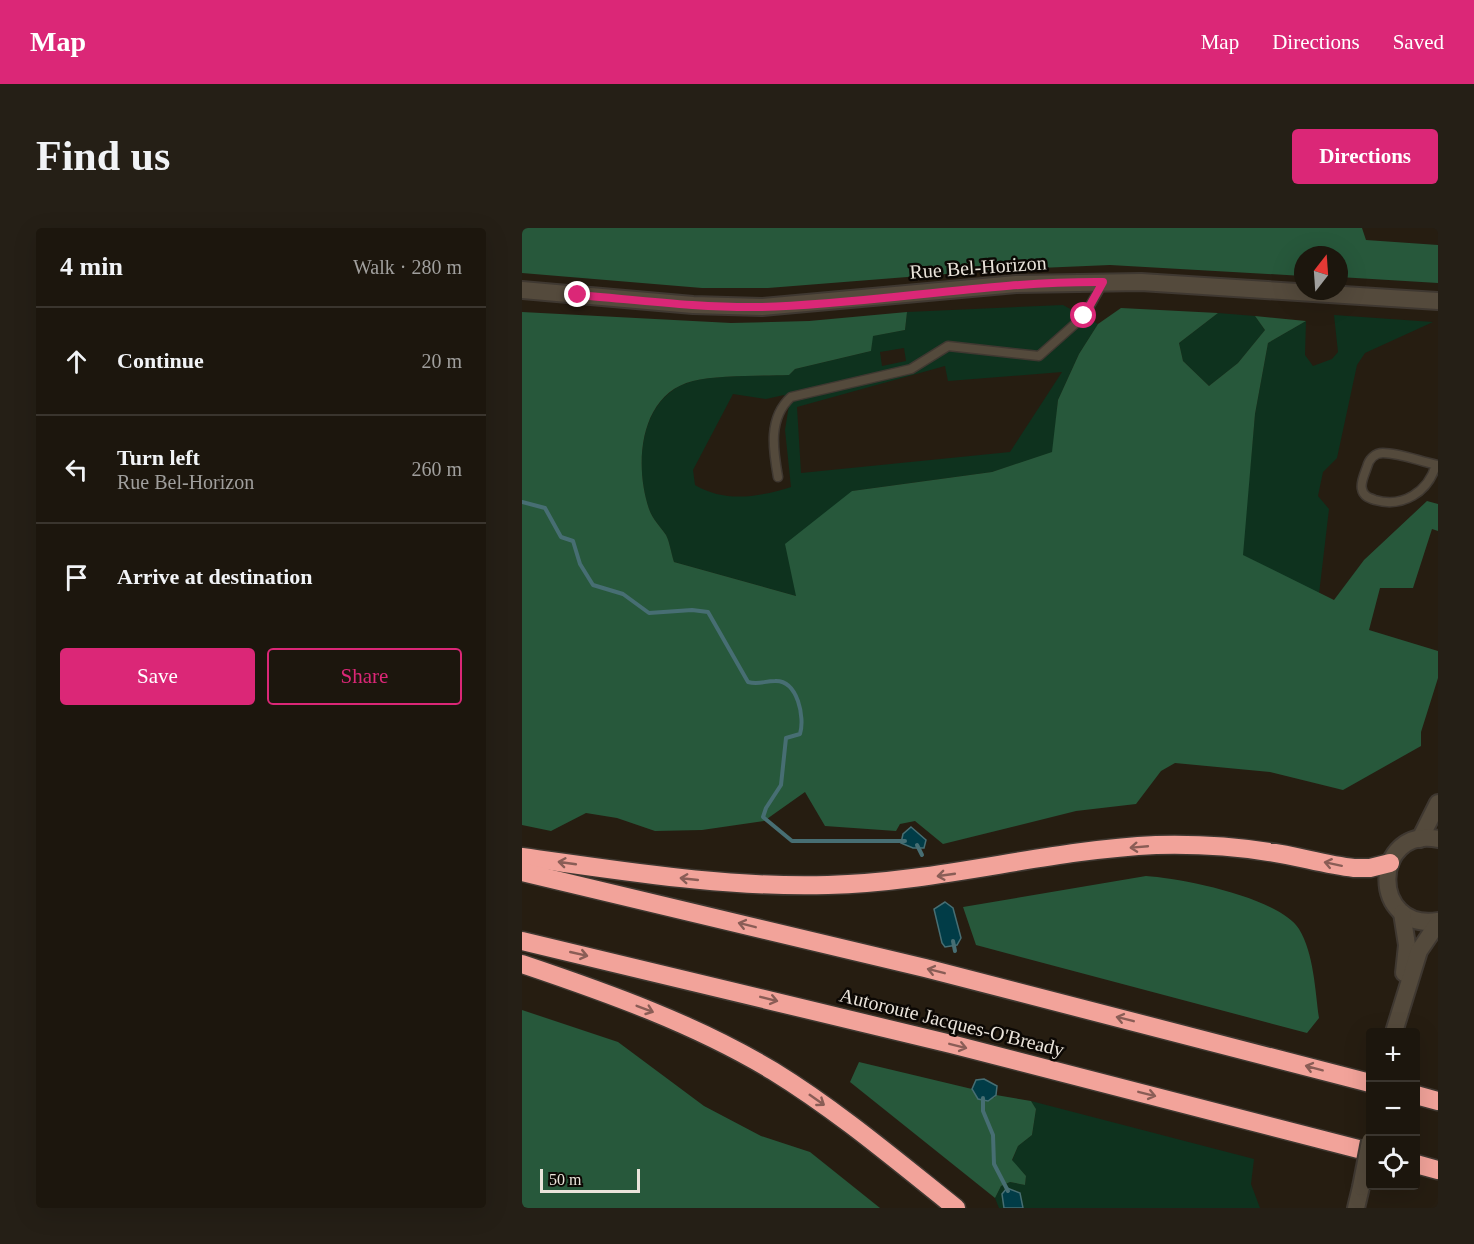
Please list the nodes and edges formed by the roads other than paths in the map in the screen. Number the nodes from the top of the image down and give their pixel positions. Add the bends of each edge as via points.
1 (1103, 282) junction
2 (522, 290) edge
3 (1438, 301) edge
4 (1437, 465) edge
5 (778, 477) dead end
6 (1438, 803) edge
7 (1420, 839) junction
8 (1438, 839) edge
9 (522, 857) edge
10 (1390, 863) junction
11 (522, 872) edge
12 (1402, 913) junction
13 (1438, 922) edge
14 (522, 941) edge
15 (522, 964) edge
16 (1399, 1013) junction
17 (1395, 1028) edge
18 (1367, 1082) edge
19 (1420, 1096) edge
20 (1438, 1101) edge
21 (1366, 1151) edge
22 (1366, 1164) edge
23 (1420, 1165) edge
24 (1438, 1170) edge
25 (956, 1208) edge
26 (1356, 1208) edge

1 - 2 street, Rue Bel-Horizon via 1016,284 762,307
1 - 3 street, Rue Bel-Horizon
1 - 5 lane via 1084,316 1039,356 948,346 911,369 791,397 783,404 774,431
4 - 4 lane via 1378,454 1368,463 1363,491 1368,498 1378,501 1401,502 1429,483
6 - 7 street
7 - 8 street
7 - 10 street via 1402,847
10 -> 9 highway via 1354,868 1253,849 1158,845 920,878 796,885 686,879
10 - 12 street via 1387,887
18 -> 11 highway via 916,966
12 - 13 street via 1420,921
12 - 16 street via 1407,945
13 - 16 street via 1419,951
14 -> 21 highway, Autoroute Jacques-O'Bready via 881,1027
15 -> 25 highway via 664,1016 742,1053 824,1105
16 - 17 street
19 - 20 highway
22 - 26 street, bridge
23 - 24 highway

